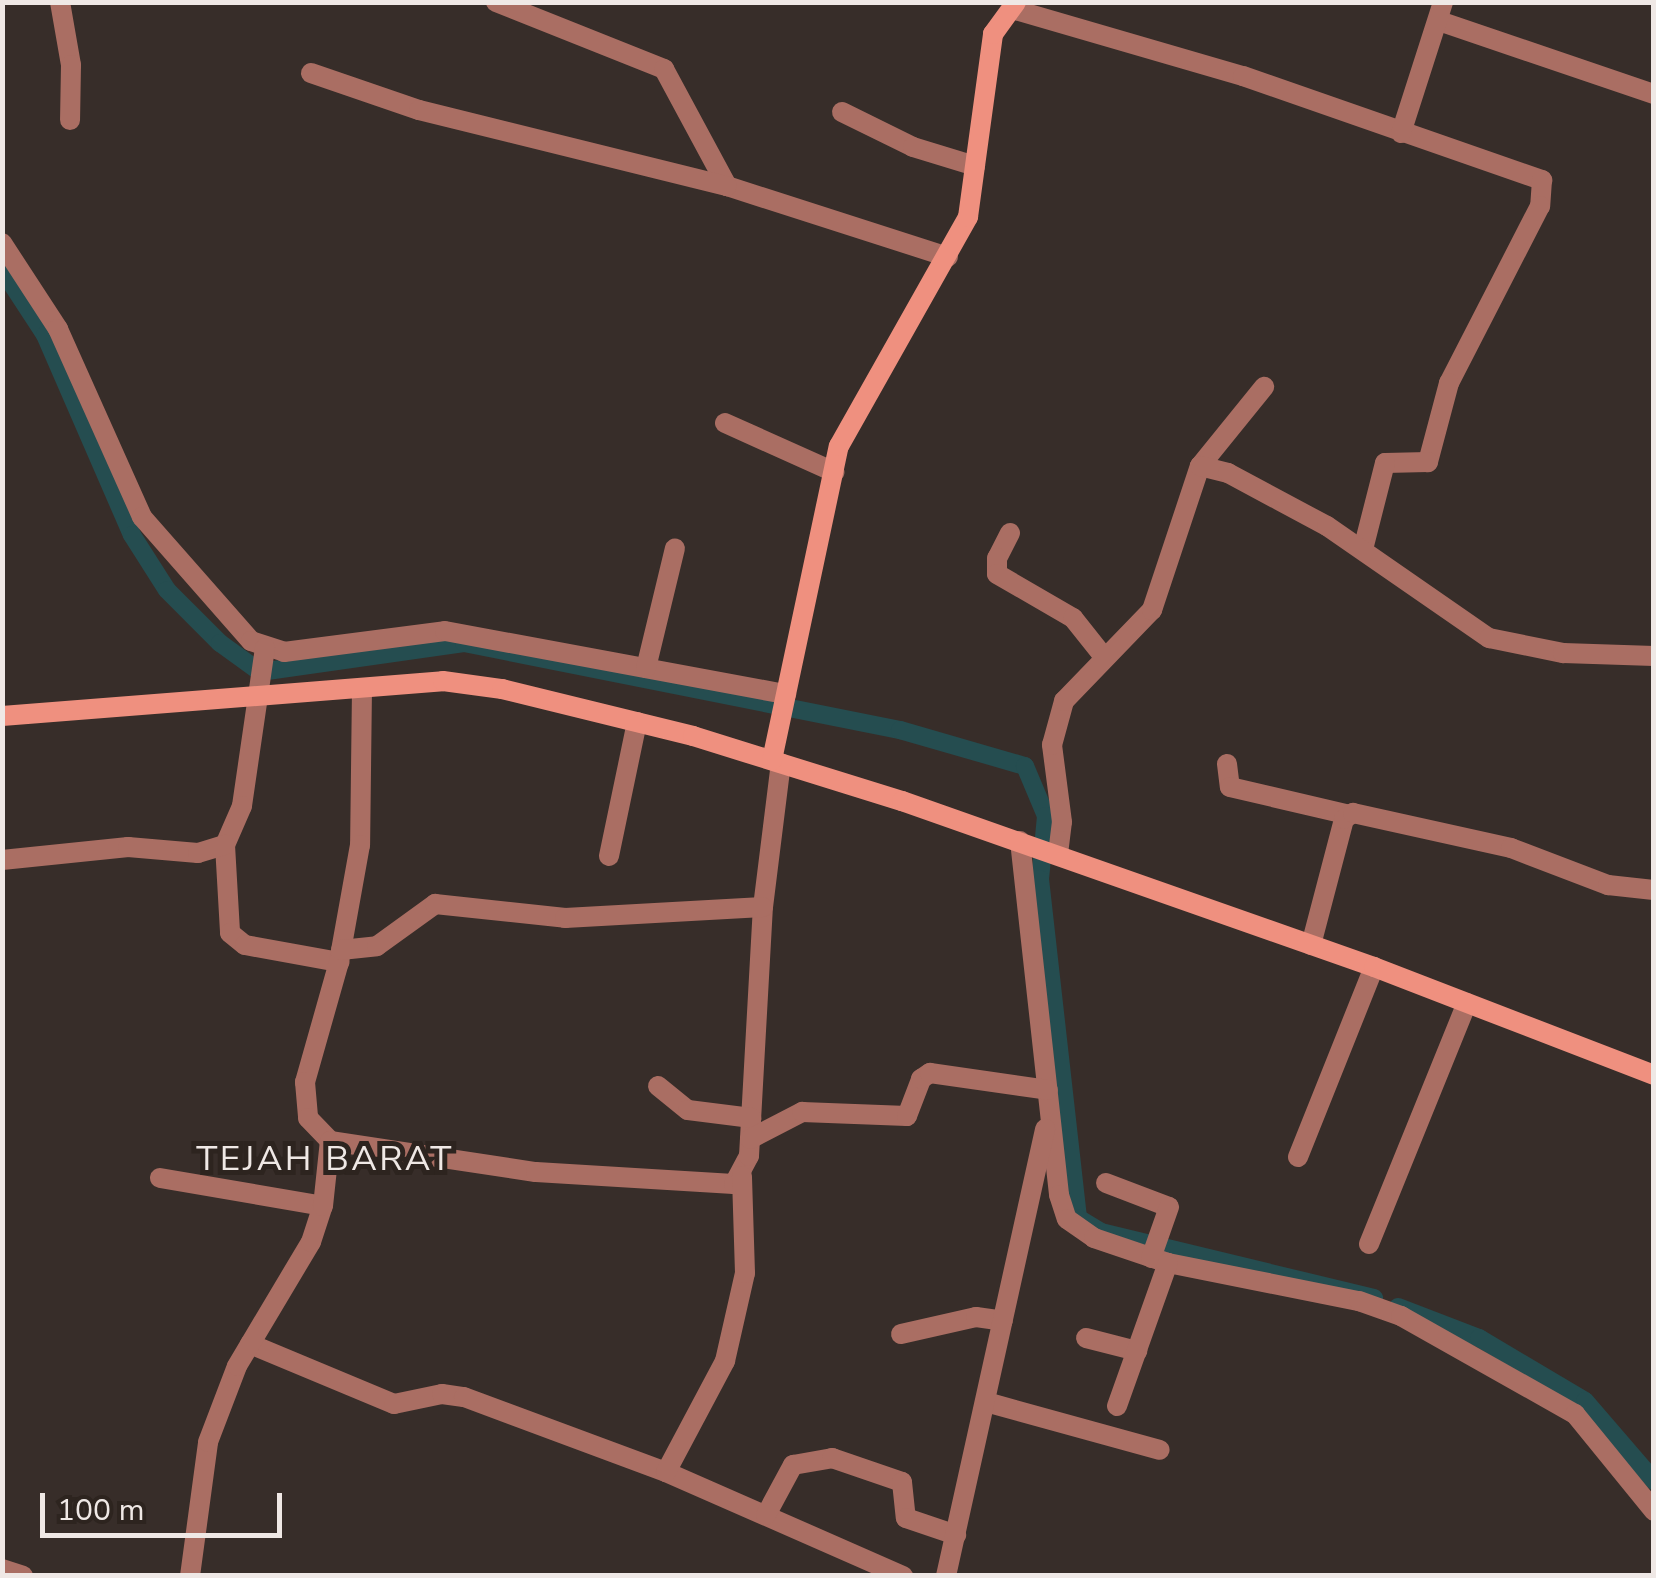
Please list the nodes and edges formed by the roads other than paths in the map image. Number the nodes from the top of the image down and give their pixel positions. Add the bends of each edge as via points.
1 (60, 2) edge
2 (496, 2) edge
3 (1014, 6) edge
4 (1441, 12) edge
5 (312, 73) dead end
6 (1654, 94) edge
7 (842, 112) dead end
8 (70, 120) dead end
9 (1402, 133) junction
10 (975, 166) junction
11 (727, 186) junction
12 (2, 243) edge
13 (948, 256) junction
14 (1264, 387) dead end
15 (725, 423) dead end
16 (1200, 466) junction
17 (834, 472) junction
18 (1010, 533) dead end
19 (675, 548) dead end
20 (1363, 549) junction
21 (264, 654) junction
22 (1654, 656) edge
23 (1104, 657) junction
24 (646, 668) junction
25 (362, 688) junction
26 (258, 691) junction
27 (784, 706) junction
28 (2, 716) edge
29 (637, 722) junction
30 (777, 762) junction
31 (1227, 764) dead end
32 (1345, 822) junction
33 (225, 845) junction
34 (1039, 848) junction
35 (610, 856) dead end
36 (2, 860) edge
37 (1654, 890) edge
38 (763, 908) junction
39 (1311, 945) junction
40 (340, 956) junction
41 (1374, 967) junction
42 (1467, 1003) junction
43 (1654, 1075) edge
44 (658, 1086) dead end
45 (1048, 1096) junction
46 (751, 1129) junction
47 (330, 1140) junction
48 (1298, 1157) dead end
49 (742, 1176) junction
50 (160, 1178) dead end
51 (1106, 1183) dead end
52 (1059, 1195) junction
53 (1034, 1199) junction
54 (323, 1206) junction
55 (1369, 1244) dead end
56 (1158, 1253) junction
57 (1003, 1321) junction
58 (901, 1334) dead end
59 (1086, 1338) dead end
60 (250, 1344) junction
61 (1136, 1351) junction
62 (986, 1402) junction
63 (1117, 1406) dead end
64 (1160, 1450) dead end
65 (666, 1472) junction
66 (1654, 1511) edge
67 (766, 1515) junction
68 (956, 1535) junction
69 (2, 1569) edge
70 (23, 1576) edge
71 (190, 1576) edge
72 (903, 1576) edge
73 (946, 1576) edge

1 - 8 street
2 - 11 street via 664,69
3 - 9 street
3 - 10 main road via 992,34
4 - 6 street
4 - 9 street
5 - 11 street via 419,110
7 - 10 street via 913,147
9 - 20 street via 1538,178 1546,187 1449,383 1428,462 1385,463
10 - 13 main road via 968,217
11 - 13 street
12 - 21 street via 58,328 142,517
13 - 17 main road via 849,420
14 - 16 street
15 - 17 street
16 - 20 street via 1228,472
16 - 23 street via 1152,610 1139,630
17 - 27 main road
18 - 23 street via 996,558 997,574 1073,618
19 - 24 street
20 - 22 street via 1489,638 1563,653
21 - 24 street via 444,631
21 - 26 street
23 - 34 street via 1064,700 1055,725
24 - 27 street
25 - 26 main road
25 - 29 main road via 443,681
25 - 40 street via 361,832
26 - 28 main road
26 - 33 street via 242,806
27 - 30 main road
29 - 30 main road
29 - 35 street
30 - 34 main road
30 - 38 street
31 - 32 street via 1230,786
32 - 37 street via 1493,843 1577,877
32 - 39 street
33 - 36 street via 198,853 128,847
33 - 40 street via 236,942
34 - 39 main road
34 - 45 street
38 - 40 street via 564,918 436,904 378,946
38 - 46 street
39 - 41 main road
40 - 47 street via 304,1098 308,1118
41 - 42 main road
41 - 48 street
42 - 43 main road
42 - 55 street
44 - 46 street via 688,1110
45 - 46 street via 930,1073 920,1079 907,1116 802,1112
45 - 52 street
45 - 53 street
46 - 49 street
47 - 49 street via 536,1172 710,1188
47 - 54 street
49 - 65 street via 745,1272 725,1360
50 - 54 street
51 - 56 street via 1166,1202
52 - 53 street
52 - 56 street via 1078,1230
53 - 57 street
54 - 60 street via 297,1274
56 - 61 street
56 - 66 street via 1401,1316 1575,1414
57 - 58 street via 976,1318
57 - 62 street
59 - 61 street
60 - 65 street via 394,1404 453,1394
60 - 71 street via 208,1442
61 - 63 street
62 - 64 street
62 - 68 street
65 - 67 street
67 - 68 street via 792,1465 832,1458 902,1482 906,1518
67 - 72 street
68 - 73 street
69 - 70 street

